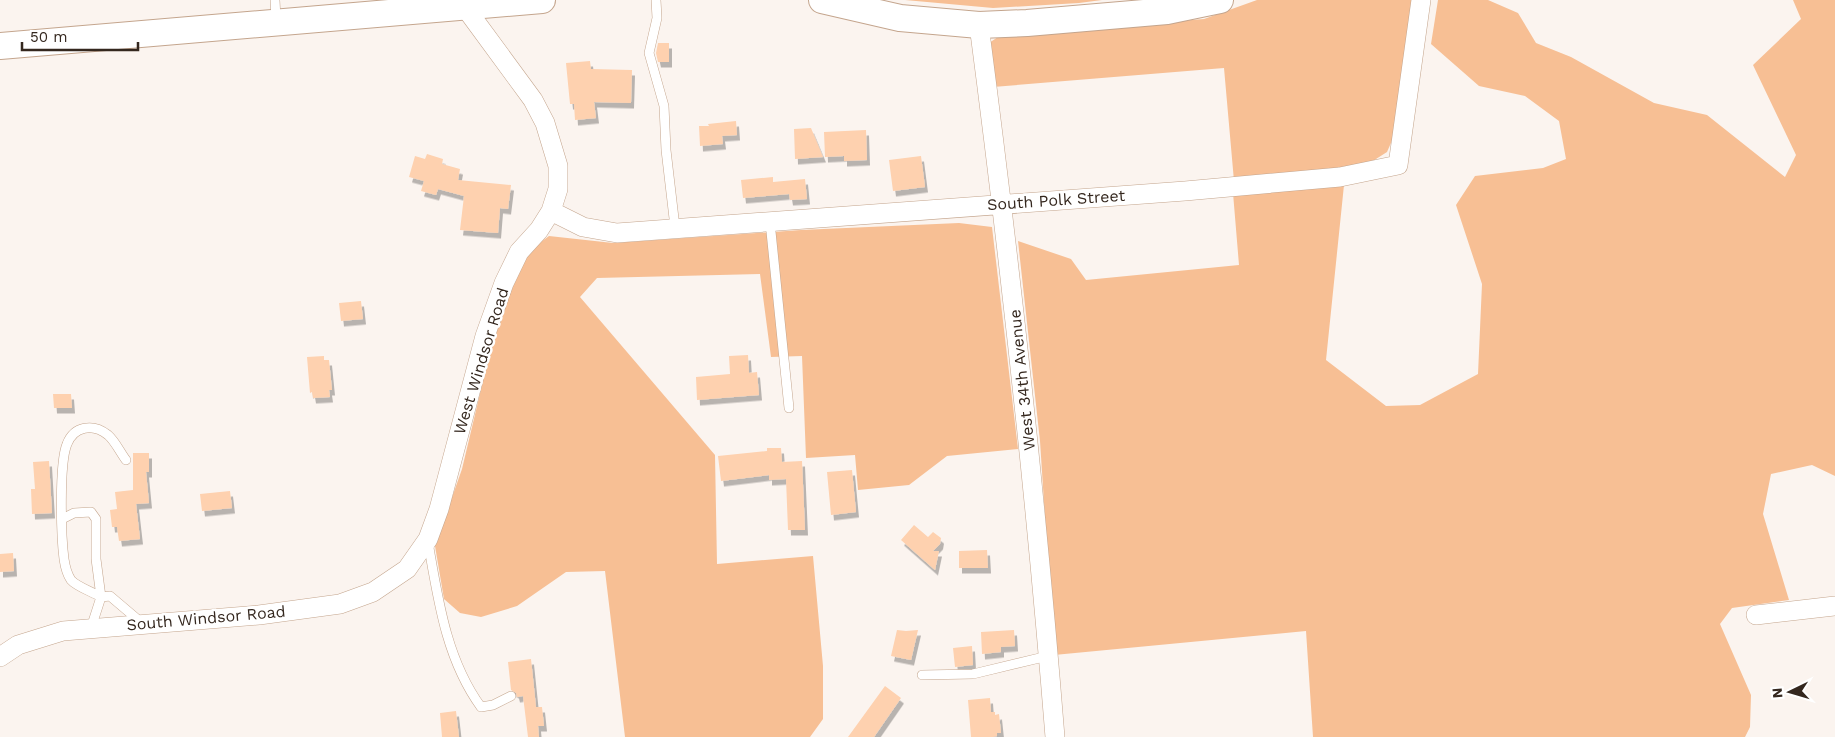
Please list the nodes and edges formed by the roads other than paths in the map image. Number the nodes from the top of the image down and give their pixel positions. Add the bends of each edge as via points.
1 (542, 0) edge
2 (656, 0) edge
3 (822, 0) edge
4 (1220, 0) edge
5 (1421, 0) edge
6 (464, 6) junction
7 (276, 11) edge
8 (979, 25) junction
9 (0, 46) edge
10 (1003, 204) junction
11 (550, 211) junction
12 (770, 222) junction
13 (675, 227) junction
14 (789, 408) dead end
15 (126, 460) dead end
16 (62, 519) junction
17 (428, 539) junction
18 (407, 569) joint
19 (101, 597) junction
20 (1835, 606) edge
21 (1756, 615) dead end
22 (144, 625) junction
23 (91, 628) junction
24 (1048, 656) junction
25 (0, 657) edge
26 (922, 675) dead end
27 (511, 696) dead end
28 (1055, 737) edge

1 - 6 street
2 - 13 lane via 656,30 649,54 664,106
3 - 8 street via 900,18
4 - 8 street via 1167,11
5 - 10 street, South Polk Street via 1398,165 1340,177
6 - 7 street
6 - 11 street, West Windsor Road via 533,100 545,123 558,166 558,189
7 - 9 street
8 - 10 street, West 34th Avenue
10 - 12 street, South Polk Street
10 - 24 street, West 34th Avenue
11 - 13 street, South Polk Street via 584,228 617,233
11 - 17 street, West Windsor Road via 539,230 519,252 504,283 485,336
12 - 13 street, South Polk Street
12 - 14 lane
15 - 16 lane via 108,435 93,428 82,428 71,435 64,462
16 - 19 lane via 67,572 73,582
16 - 19 lane via 74,512 91,512 96,519 96,560
17 - 18 street, West Windsor Road
17 - 27 lane via 454,659 468,689 481,707
18 - 22 street, South Windsor Road via 373,592 340,604
19 - 22 lane via 110,596
19 - 23 lane
20 - 21 street
22 - 23 street, South Windsor Road
23 - 25 street, South Windsor Road via 63,631 18,645
24 - 26 lane via 973,674
24 - 28 street, West 34th Avenue

